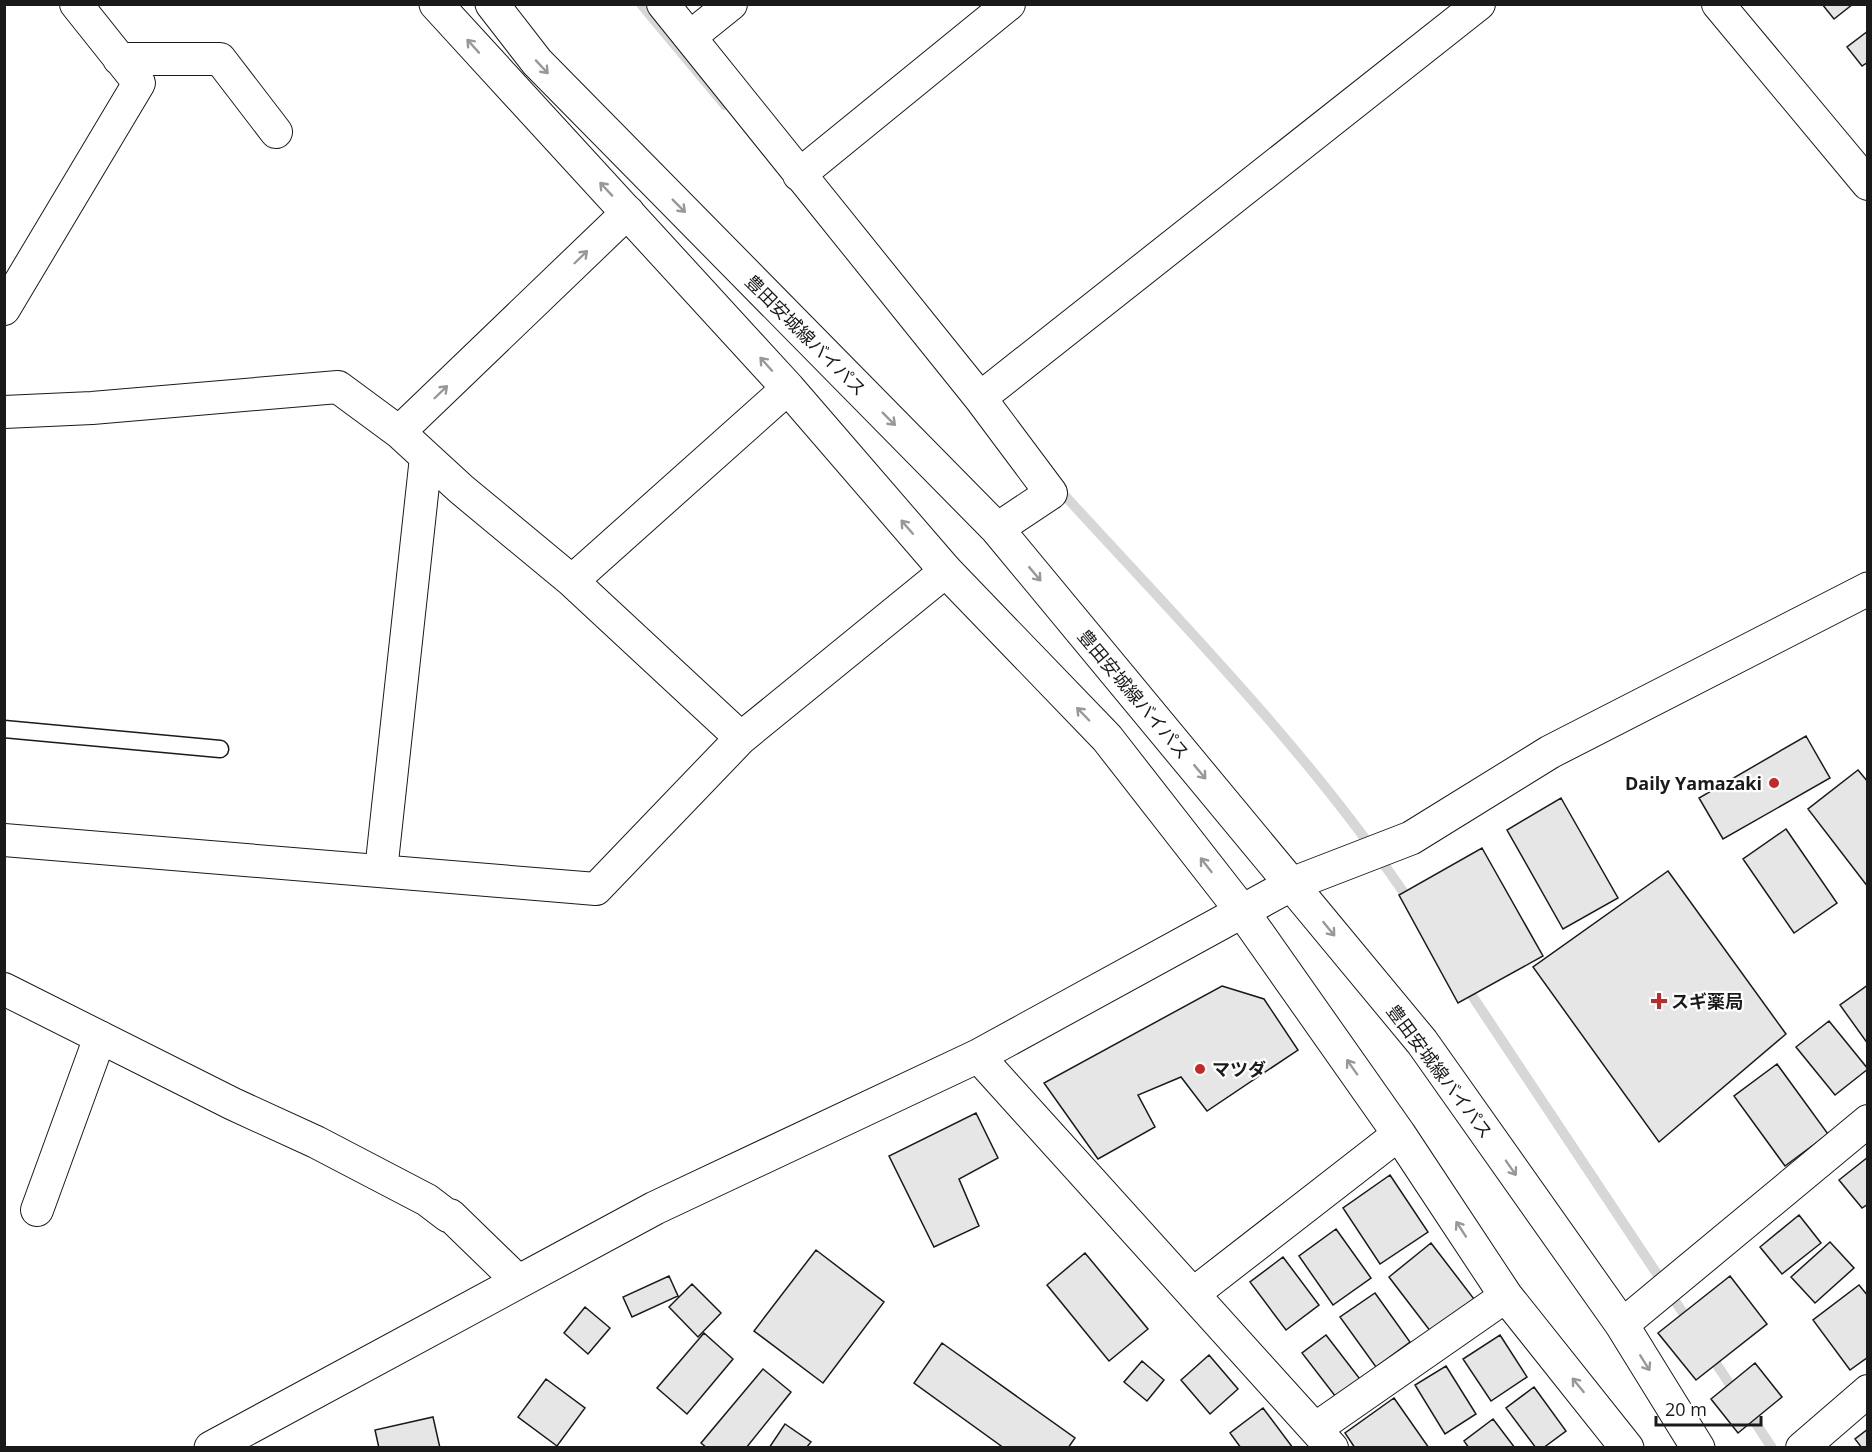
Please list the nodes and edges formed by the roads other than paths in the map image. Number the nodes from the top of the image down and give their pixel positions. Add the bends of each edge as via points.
1 (76, 4) edge
2 (436, 4) edge
3 (492, 4) edge
4 (663, 4) edge
5 (731, 4) edge
6 (1009, 4) edge
7 (1479, 4) edge
8 (1718, 4) edge
9 (690, 38) junction
10 (119, 59) junction
11 (276, 132) dead end
12 (799, 175) junction
13 (1868, 184) edge
14 (628, 212) junction
15 (4, 309) edge
16 (788, 388) junction
17 (980, 398) junction
18 (4, 412) edge
19 (399, 432) junction
20 (426, 457) junction
21 (997, 529) junction
22 (946, 571) junction
23 (572, 581) junction
24 (1868, 589) edge
25 (4, 729) edge
26 (741, 738) junction
27 (220, 749) dead end
28 (4, 840) edge
29 (381, 871) junction
30 (1292, 884) junction
31 (1242, 911) junction
32 (4, 989) edge
33 (100, 1037) junction
34 (978, 1056) junction
35 (1868, 1122) edge
36 (1399, 1134) junction
37 (37, 1210) dead end
38 (518, 1281) junction
39 (1193, 1294) junction
40 (1506, 1296) junction
41 (1622, 1325) junction
42 (1868, 1391) edge
43 (1323, 1438) edge
44 (1617, 1444) edge
45 (1811, 1445) edge
46 (211, 1448) edge
47 (1698, 1448) edge

1 - 10 street
14 -> 2 main road
3 -> 21 main road, 豊田安城線バイパス via 537,62
4 - 9 street
5 - 9 street
6 - 12 street
7 - 17 street
8 - 13 street
9 - 12 street
10 - 11 street via 220,59
10 - 15 street via 139,83
12 - 17 street
16 -> 14 main road
19 -> 14 street
22 -> 16 main road
16 - 23 street
17 - 21 street via 1051,493
18 - 19 street via 338,387
19 - 20 street
20 - 23 street
20 - 29 street
21 -> 30 main road, 豊田安城線バイパス
22 - 26 street
31 -> 22 main road via 1107,738
23 - 26 street
24 - 30 main road via 1550,752 1411,838
25 - 27 lane
26 - 29 street via 596,889
28 - 29 street
30 - 31 main road
30 -> 41 main road, 豊田安城線バイパス via 1422,1042
31 - 34 main road
36 -> 31 main road
32 - 33 street
33 - 37 street
33 - 38 street via 427,1200 450,1215
34 - 38 main road via 656,1208
34 - 39 street
35 - 41 street
36 - 39 street
40 -> 36 main road
38 - 46 main road
39 - 43 street
40 - 43 street
44 -> 40 main road
41 -> 47 main road, 豊田安城線バイパス
42 - 45 street

